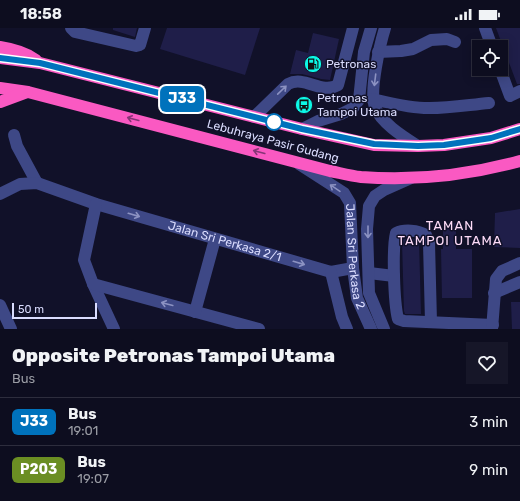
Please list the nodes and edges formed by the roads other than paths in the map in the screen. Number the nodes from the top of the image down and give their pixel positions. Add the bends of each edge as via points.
1 (71, 28) edge
2 (145, 28) edge
3 (353, 28) edge
4 (371, 28) edge
5 (385, 28) edge
6 (485, 28) edge
7 (489, 40) edge
8 (455, 42) dead end
9 (0, 47) edge
10 (378, 52) junction
11 (0, 58) edge
12 (40, 63) junction
13 (504, 76) edge
14 (0, 88) edge
15 (28, 92) junction
16 (515, 94) edge
17 (372, 99) junction
18 (0, 102) edge
19 (489, 103) dead end
20 (254, 117) junction
21 (302, 129) junction
22 (520, 129) edge
23 (14, 135) dead end
24 (418, 146) junction
25 (520, 161) edge
26 (296, 162) junction
27 (414, 177) junction
28 (37, 183) junction
29 (0, 194) edge
30 (96, 204) junction
31 (215, 238) junction
32 (520, 263) edge
33 (354, 268) junction
34 (331, 272) junction
35 (369, 273) junction
36 (394, 276) junction
37 (520, 282) edge
38 (93, 284) junction
39 (494, 293) junction
40 (0, 305) edge
41 (195, 312) junction
42 (431, 322) junction
43 (230, 325) edge
44 (493, 327) edge
45 (11, 329) edge
46 (114, 329) edge
47 (259, 329) edge
48 (347, 329) edge
49 (371, 329) edge
50 (384, 329) edge

1 - 2 street via 75,32 136,46 140,45
20 -> 3 street via 293,82 325,88 332,88 338,84
4 - 21 street via 364,52 358,100 353,108
5 - 10 street
6 - 7 street
8 - 10 street via 447,39 431,40 413,49
9 - 12 highway via 30,56
10 -> 17 street
11 - 12 highway, Lebuhraya Pasir Gudang
12 - 20 highway, Lebuhraya Pasir Gudang
13 - 16 street
14 - 15 highway, Lebuhraya Pasir Gudang
15 - 18 highway
26 -> 15 highway, Lebuhraya Pasir Gudang
17 - 19 street via 425,108
17 - 24 street via 382,118 394,130
20 - 21 highway, Lebuhraya Pasir Gudang
21 - 24 highway, Lebuhraya Pasir Gudang via 374,144
22 - 24 highway, Lebuhraya Pasir Gudang via 484,139
23 - 28 street via 16,146
25 - 27 highway, Lebuhraya Pasir Gudang via 492,168
26 - 27 highway, Lebuhraya Pasir Gudang via 360,177
33 -> 26 street, Jalan Sri Perkasa 2 via 350,202 344,193
27 -> 35 street, Jalan Sri Perkasa 2 via 384,190 369,206
28 - 29 street via 20,184
28 - 30 street, Jalan Sri Perkasa 2/1
30 -> 31 street, Jalan Sri Perkasa 2/1
30 - 38 street via 84,260
31 -> 34 street, Jalan Sri Perkasa 2/1
31 - 41 street
32 - 39 street via 502,271 496,279
33 - 34 street, Jalan Sri Perkasa 2/1
33 - 49 street, Jalan Sri Perkasa 2 via 357,298
34 - 48 street
35 - 36 street
35 - 50 street, Jalan Sri Perkasa 2 via 370,293
36 - 42 street via 398,319
36 - 42 street via 396,233 421,232 426,235 429,243
37 - 39 street
41 -> 38 street
38 - 46 street
39 - 44 street
40 - 45 street
41 - 43 street
42 - 44 street
43 - 47 street

